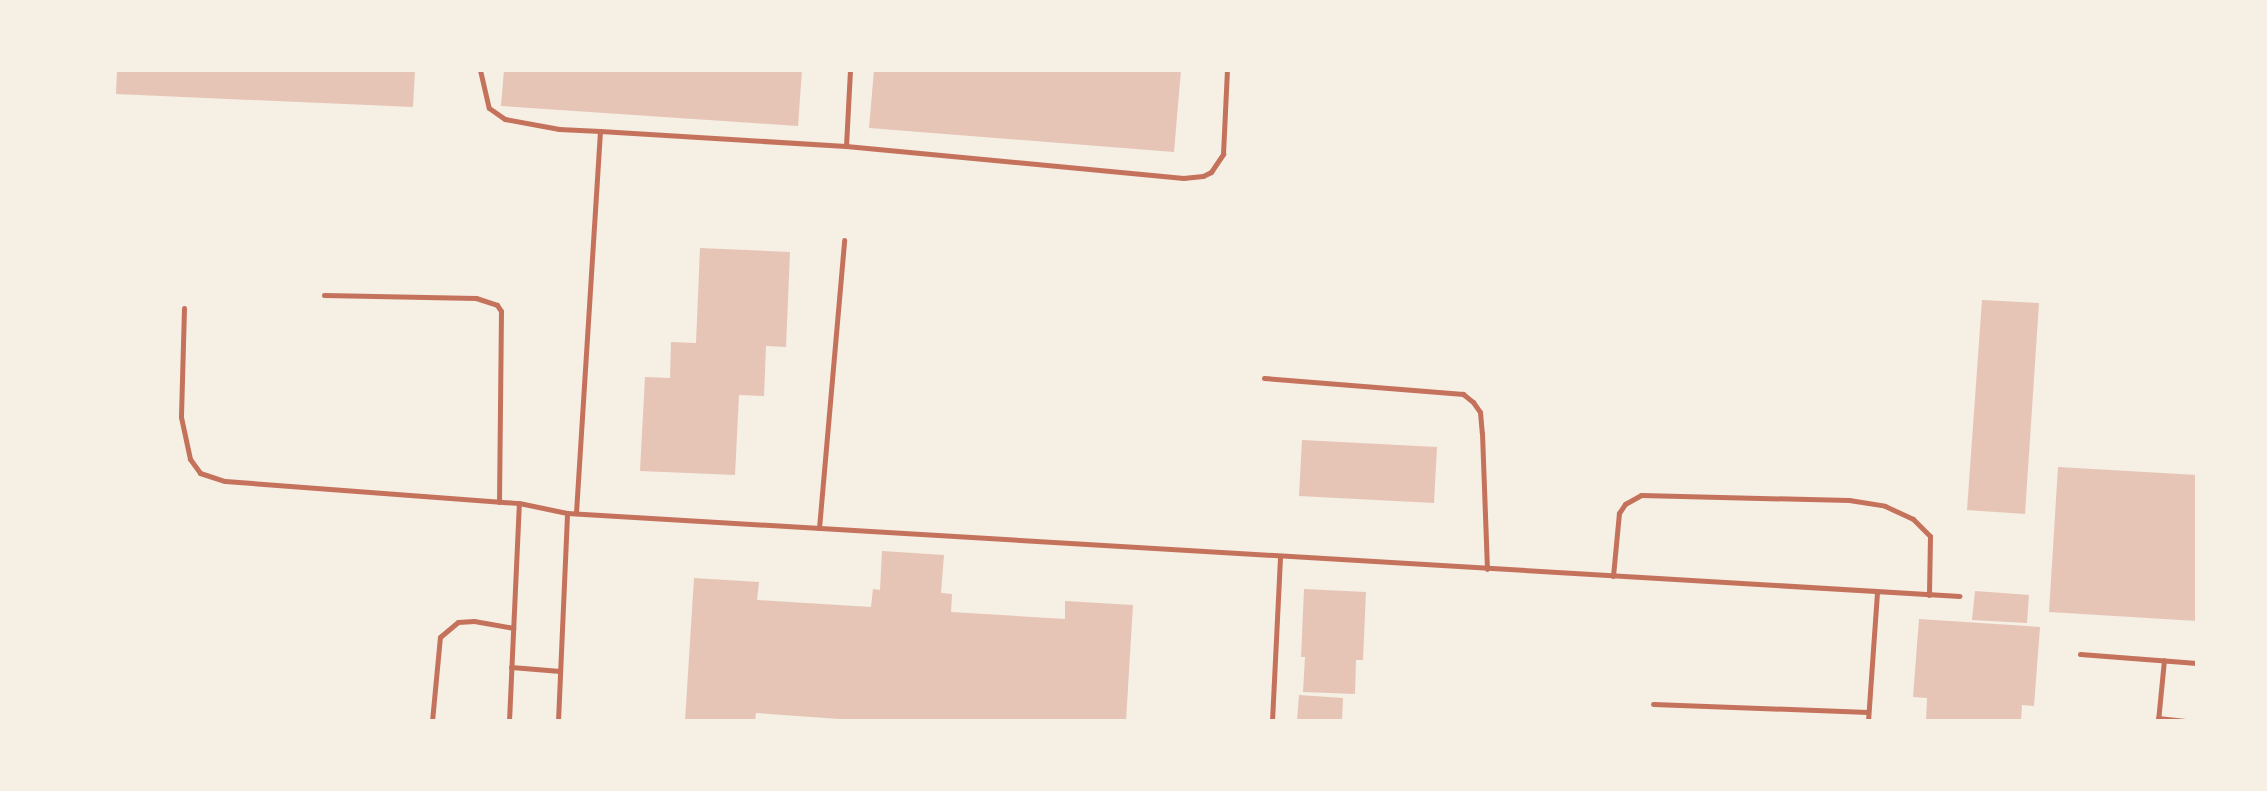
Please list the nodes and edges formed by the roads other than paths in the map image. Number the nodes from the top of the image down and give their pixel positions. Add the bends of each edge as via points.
1 (480, 70) edge
2 (850, 70) edge
3 (1227, 70) edge
4 (600, 131) junction
5 (846, 146) junction
6 (844, 240) dead end
7 (324, 295) dead end
8 (184, 308) dead end
9 (1264, 378) dead end
10 (499, 502) junction
11 (519, 503) junction
12 (567, 513) junction
13 (576, 513) junction
14 (819, 528) junction
15 (1280, 557) junction
16 (1487, 569) junction
17 (1614, 576) junction
18 (1877, 591) junction
19 (1929, 595) junction
20 (1960, 596) dead end
21 (513, 628) junction
22 (2080, 654) dead end
23 (2164, 660) junction
24 (2197, 663) edge
25 (510, 667) junction
26 (560, 671) junction
27 (1653, 704) dead end
28 (1868, 712) junction
29 (2158, 720) edge
30 (432, 721) edge
31 (509, 721) edge
32 (558, 721) edge
33 (1272, 721) edge
34 (1868, 721) edge
35 (2188, 721) edge

1 - 4 lane via 489,108 505,119
2 - 5 lane
3 - 5 lane via 1223,154 1203,176 1183,178
4 - 5 lane
4 - 13 lane
6 - 14 lane
7 - 10 lane via 476,298 496,305 501,311
8 - 10 lane via 181,417 190,459 200,473 225,481
9 - 16 lane via 1463,394 1473,402 1480,412 1482,433
10 - 11 lane
11 - 12 lane
11 - 21 lane
12 - 13 lane
12 - 26 lane
13 - 14 lane
14 - 15 lane
15 - 16 lane
15 - 33 lane
16 - 17 lane
17 - 18 lane
17 - 19 lane via 1619,513 1641,495 1849,500 1885,506 1913,519 1930,536
18 - 19 lane
18 - 28 lane
19 - 20 lane
21 - 25 lane
21 - 30 lane via 458,622 440,638
22 - 23 lane
23 - 24 lane
23 - 29 lane
25 - 26 lane
25 - 31 lane
26 - 32 lane
27 - 28 lane
28 - 34 lane
29 - 35 lane

